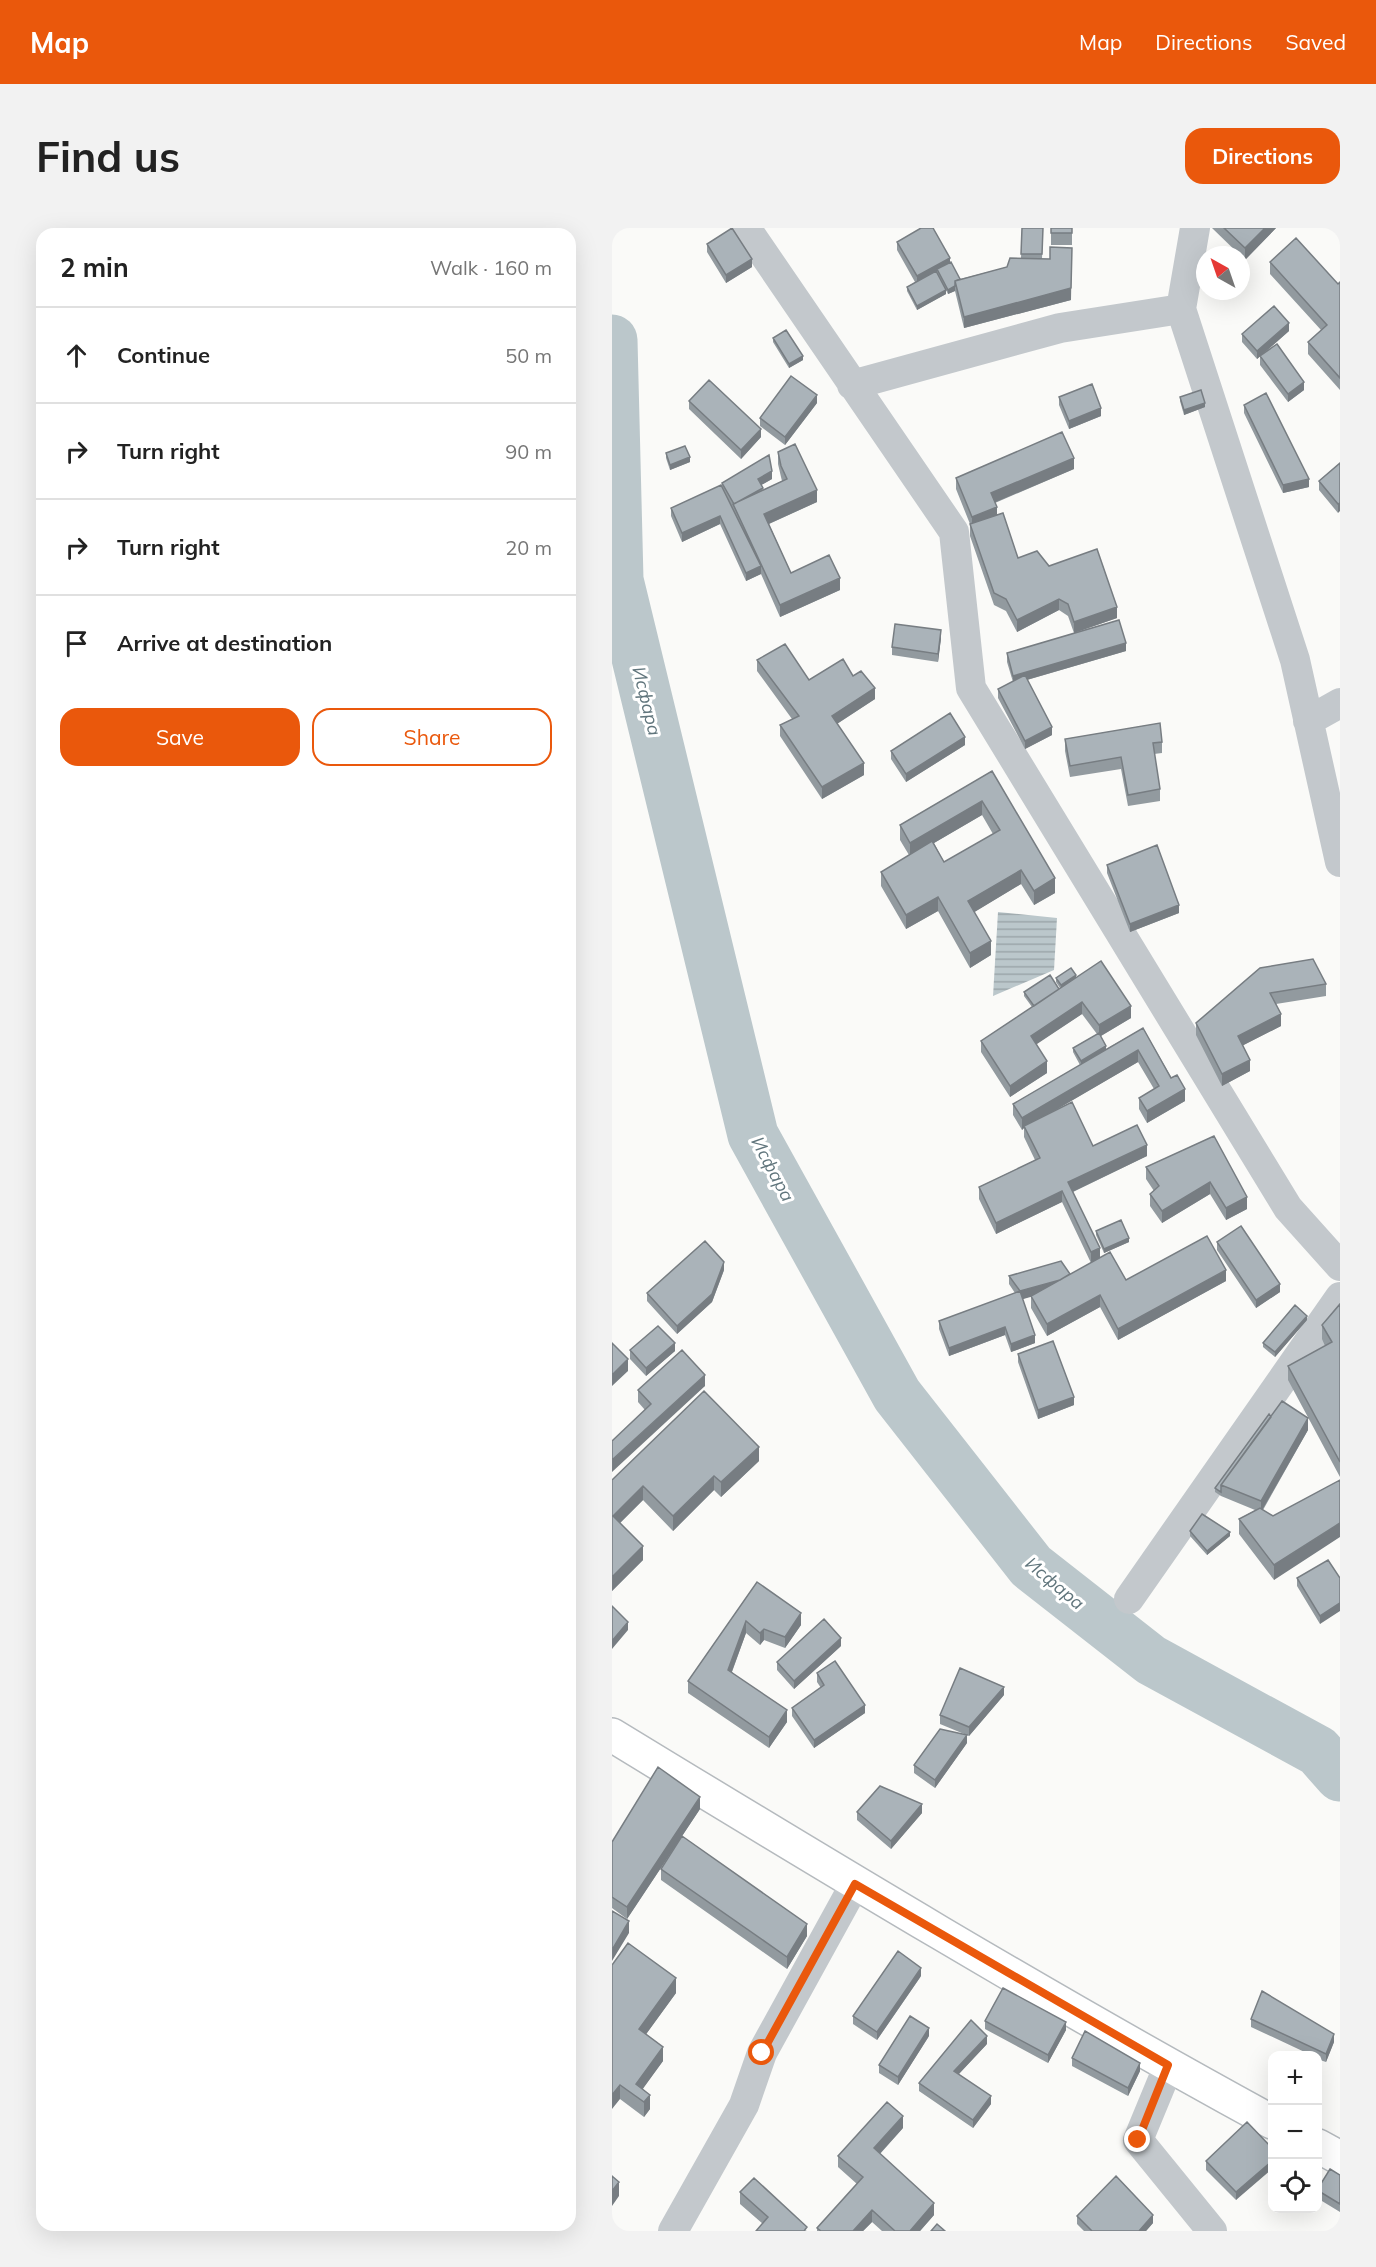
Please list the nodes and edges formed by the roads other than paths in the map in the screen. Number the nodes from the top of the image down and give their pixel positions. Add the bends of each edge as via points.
1 (1195, 228) edge
2 (756, 231) edge
3 (1181, 309) junction
4 (852, 385) junction
5 (1340, 703) edge
6 (1308, 721) junction
7 (1340, 862) edge
8 (1340, 1266) edge
9 (1340, 1297) edge
10 (1129, 1599) dead end
11 (612, 1735) edge
12 (855, 1884) junction
13 (1168, 2065) junction
14 (1268, 2120) edge
15 (1322, 2149) edge
16 (1340, 2158) edge
17 (673, 2231) edge
18 (1212, 2231) edge

1 - 3 street
2 - 4 street
3 - 4 street via 1060,328
3 - 6 street via 1295,660
4 - 8 street via 954,532 971,688 1288,1208
5 - 6 street
6 - 7 street
9 - 10 street
11 - 12 main road
12 - 13 main road
12 - 17 street via 762,2053 744,2104
13 - 14 main road
13 - 18 street via 1138,2140
15 - 16 main road

